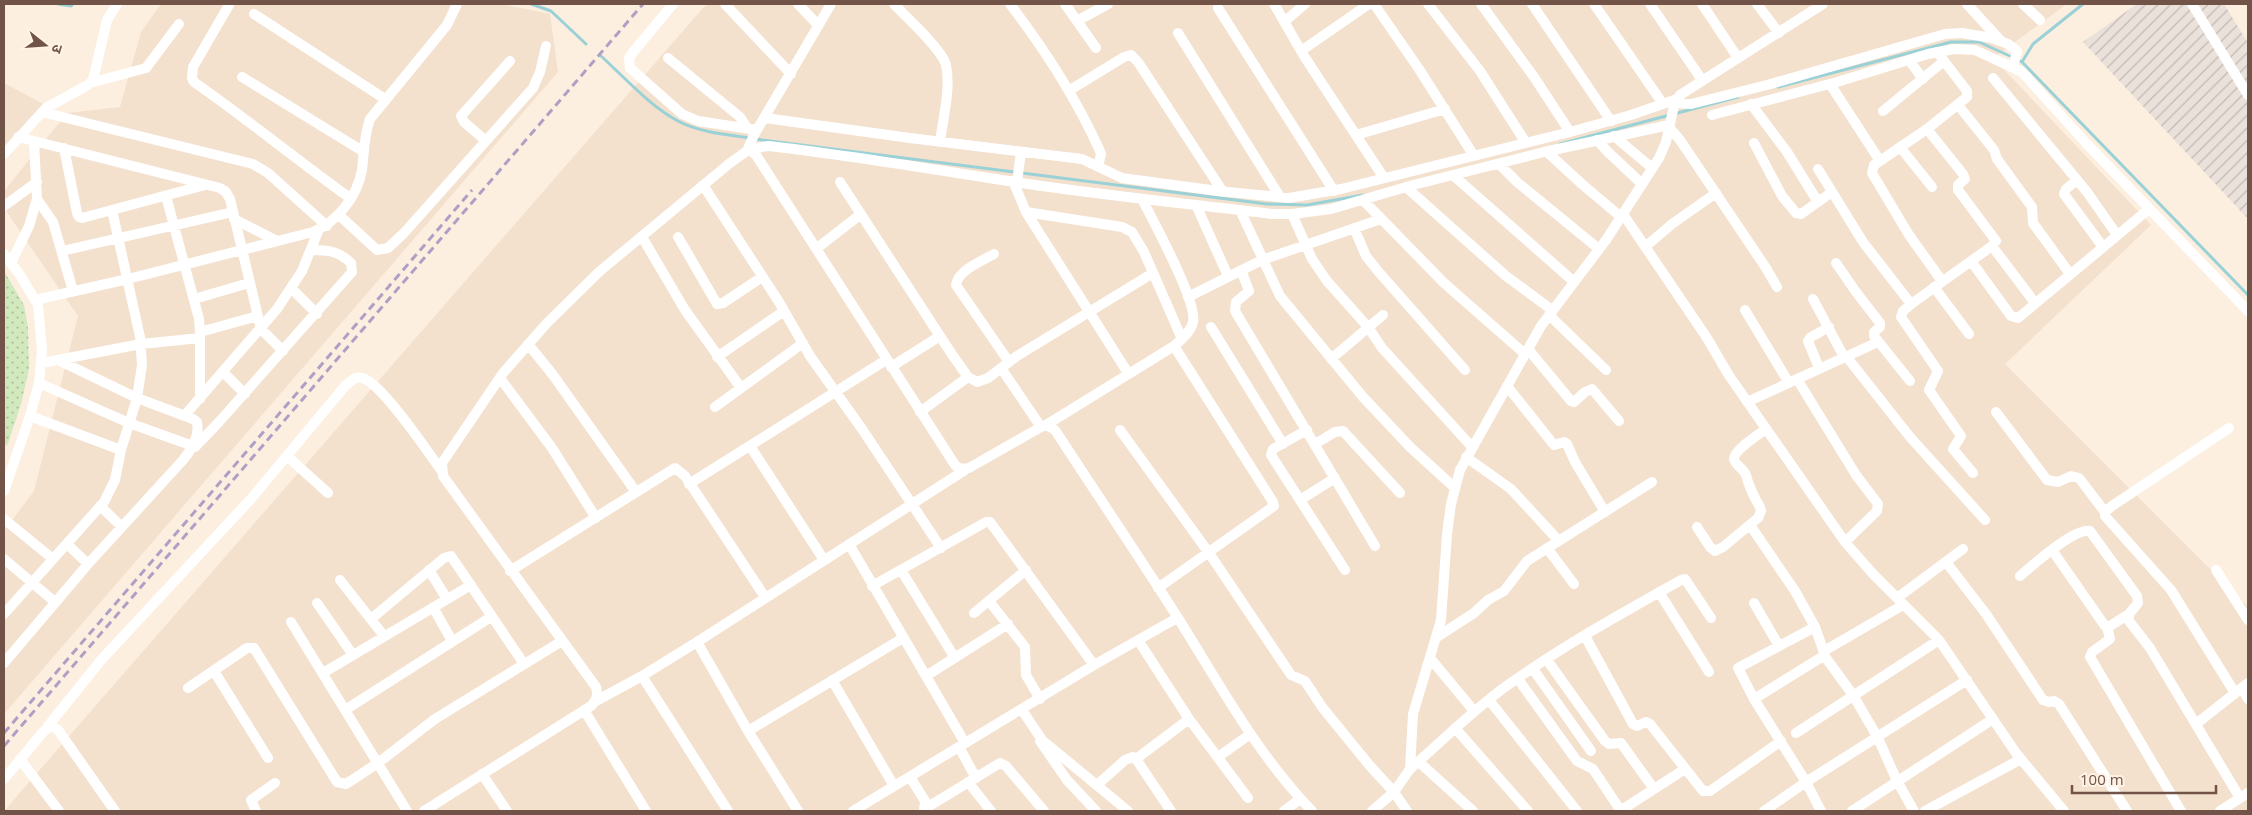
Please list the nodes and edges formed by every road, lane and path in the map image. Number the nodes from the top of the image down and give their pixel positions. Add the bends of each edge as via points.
1 (117, 4) edge
2 (457, 4) edge
3 (673, 4) edge
4 (725, 4) edge
5 (798, 4) edge
6 (831, 4) edge
7 (894, 4) edge
8 (1010, 4) edge
9 (1066, 4) edge
10 (1108, 4) edge
11 (1274, 4) edge
12 (1305, 4) edge
13 (1369, 4) edge
14 (1374, 4) edge
15 (1428, 4) edge
16 (1481, 4) edge
17 (1532, 4) edge
18 (1594, 4) edge
19 (1650, 4) edge
20 (1702, 4) edge
21 (1757, 4) edge
22 (1967, 4) edge
23 (2023, 4) edge
24 (2192, 4) edge
25 (229, 5) dead end
26 (1820, 5) edge
27 (1218, 8) dead end
28 (254, 14) dead end
29 (1077, 20) junction
30 (2040, 20) dead end
31 (1284, 22) junction
32 (179, 24) dead end
33 (818, 25) junction
34 (1178, 33) dead end
35 (1779, 33) junction
36 (2000, 40) junction
37 (546, 46) dead end
38 (1096, 48) dead end
39 (1301, 51) junction
40 (1937, 52) junction
41 (668, 58) dead end
42 (1738, 58) junction
43 (1909, 60) junction
44 (510, 61) dead end
45 (1944, 61) junction
46 (2015, 61) junction
47 (791, 74) junction
48 (242, 76) dead end
49 (1993, 78) dead end
50 (1923, 79) junction
51 (1702, 80) junction
52 (90, 82) junction
53 (1830, 84) junction
54 (1070, 90) junction
55 (2248, 95) edge
56 (385, 99) junction
57 (1676, 103) junction
58 (1663, 104) junction
59 (1751, 104) junction
60 (1958, 105) junction
61 (1445, 109) junction
62 (1883, 111) dead end
63 (42, 112) junction
64 (1712, 115) dead end
65 (765, 118) junction
66 (1611, 121) junction
67 (1669, 125) junction
68 (1927, 129) junction
69 (1570, 132) junction
70 (1356, 135) junction
71 (1614, 136) junction
72 (18, 137) junction
73 (751, 140) junction
74 (1597, 140) junction
75 (34, 141) junction
76 (486, 141) junction
77 (940, 142) junction
78 (1526, 143) junction
79 (1754, 143) dead end
80 (64, 148) junction
81 (1900, 148) junction
82 (364, 152) junction
83 (1021, 152) junction
84 (1547, 152) junction
85 (4, 154) edge
86 (1474, 156) junction
87 (1880, 161) junction
88 (1500, 164) junction
89 (1098, 167) junction
90 (1652, 168) junction
91 (1818, 169) dead end
92 (1454, 176) junction
93 (1384, 178) junction
94 (1016, 180) junction
95 (2077, 180) junction
96 (38, 182) junction
97 (840, 182) dead end
98 (1642, 184) junction
99 (206, 185) junction
100 (703, 185) junction
101 (1406, 187) junction
102 (1932, 187) dead end
103 (1334, 191) junction
104 (1223, 192) junction
105 (1832, 192) junction
106 (1716, 193) junction
107 (166, 196) junction
108 (350, 198) junction
109 (1280, 198) junction
110 (37, 199) junction
111 (1142, 199) junction
112 (1363, 200) junction
113 (1818, 202) junction
114 (1196, 205) junction
115 (4, 206) edge
116 (2148, 209) junction
117 (112, 210) junction
118 (1240, 210) junction
119 (1026, 212) junction
120 (861, 214) junction
121 (1292, 214) junction
122 (233, 215) junction
123 (339, 215) junction
124 (1622, 215) junction
125 (1381, 219) junction
126 (174, 227) junction
127 (323, 227) junction
128 (1354, 228) junction
129 (2117, 235) junction
130 (642, 237) junction
131 (678, 237) dead end
132 (118, 238) junction
133 (277, 241) junction
134 (1305, 244) junction
135 (1992, 246) junction
136 (1645, 247) junction
137 (2102, 247) junction
138 (816, 249) junction
139 (1599, 249) junction
140 (241, 250) junction
141 (311, 250) junction
142 (62, 251) junction
143 (994, 254) dead end
144 (7, 258) edge
145 (1262, 260) junction
146 (1971, 260) junction
147 (1836, 263) dead end
148 (185, 264) junction
149 (1241, 270) junction
150 (1153, 273) junction
151 (2070, 274) junction
152 (1228, 276) junction
153 (762, 277) junction
154 (128, 279) junction
155 (1573, 281) junction
156 (249, 283) junction
157 (1938, 284) junction
158 (291, 288) junction
159 (1776, 288) dead end
160 (73, 291) junction
161 (1188, 297) junction
162 (194, 299) junction
163 (1813, 299) dead end
164 (35, 300) junction
165 (2246, 303) edge
166 (1912, 304) junction
167 (2036, 304) junction
168 (784, 310) junction
169 (1745, 310) dead end
170 (1550, 312) junction
171 (1090, 313) junction
172 (317, 314) junction
173 (1383, 315) dead end
174 (258, 316) junction
175 (1211, 327) dead end
176 (1368, 327) junction
177 (1830, 327) junction
178 (261, 329) junction
179 (1969, 334) dead end
180 (200, 335) junction
181 (940, 336) junction
182 (1878, 342) junction
183 (802, 343) junction
184 (1178, 343) junction
185 (141, 344) junction
186 (528, 344) junction
187 (283, 351) junction
188 (1526, 351) junction
189 (717, 357) junction
190 (1845, 357) junction
191 (1331, 359) junction
192 (58, 360) junction
193 (42, 363) junction
194 (888, 364) junction
195 (1005, 365) junction
196 (1819, 368) junction
197 (1465, 370) dead end
198 (1606, 370) dead end
199 (223, 372) junction
200 (1128, 373) junction
201 (968, 377) junction
202 (500, 378) junction
203 (1793, 381) junction
204 (1910, 382) dead end
205 (39, 384) junction
206 (1507, 386) junction
207 (741, 388) junction
208 (836, 393) junction
209 (245, 394) junction
210 (137, 398) junction
211 (200, 399) junction
212 (1747, 402) junction
213 (715, 407) dead end
214 (920, 412) junction
215 (1996, 412) dead end
216 (30, 416) junction
217 (185, 416) junction
218 (1619, 421) dead end
219 (129, 423) junction
220 (1043, 426) junction
221 (2229, 428) dead end
222 (1766, 429) junction
223 (1120, 430) dead end
224 (1307, 430) junction
225 (1283, 444) junction
226 (1315, 444) junction
227 (750, 446) junction
228 (1472, 446) junction
229 (192, 449) junction
230 (121, 450) junction
231 (287, 456) junction
232 (1466, 457) junction
233 (441, 470) junction
234 (965, 470) junction
235 (1973, 473) dead end
236 (1335, 478) junction
237 (1652, 482) dead end
238 (689, 484) junction
239 (1455, 488) junction
240 (4, 490) edge
241 (636, 492) junction
242 (328, 493) dead end
243 (1400, 493) dead end
244 (1300, 500) junction
245 (912, 503) junction
246 (100, 506) junction
247 (1605, 512) junction
248 (2105, 512) junction
249 (596, 518) junction
250 (4, 520) edge
251 (1985, 520) dead end
252 (1750, 524) junction
253 (122, 527) junction
254 (1697, 528) dead end
255 (1558, 540) junction
256 (1845, 542) junction
257 (67, 544) junction
258 (849, 544) junction
259 (1375, 546) dead end
260 (941, 548) junction
261 (1547, 548) junction
262 (1963, 549) dead end
263 (2052, 550) junction
264 (1209, 553) junction
265 (4, 559) edge
266 (53, 559) junction
267 (824, 560) junction
268 (1946, 562) junction
269 (88, 564) junction
270 (430, 570) junction
271 (901, 570) junction
272 (1026, 570) junction
273 (1344, 570) dead end
274 (2216, 570) dead end
275 (510, 571) junction
276 (2020, 576) dead end
277 (340, 580) dead end
278 (33, 582) junction
279 (1574, 584) dead end
280 (472, 585) junction
281 (872, 586) junction
282 (1158, 588) junction
283 (1659, 592) junction
284 (765, 597) junction
285 (448, 599) junction
286 (989, 601) junction
287 (1900, 601) junction
288 (55, 602) junction
289 (317, 603) dead end
290 (1754, 603) dead end
291 (433, 607) junction
292 (974, 613) dead end
293 (4, 614) edge
294 (2129, 614) junction
295 (491, 617) junction
296 (1177, 618) junction
297 (1711, 618) dead end
298 (371, 620) junction
299 (2248, 620) edge
300 (291, 622) dead end
301 (1008, 624) junction
302 (1815, 627) junction
303 (2107, 627) junction
304 (384, 636) junction
305 (1584, 636) junction
306 (1437, 637) junction
307 (903, 638) junction
308 (1138, 640) junction
309 (1939, 640) junction
310 (452, 641) junction
311 (562, 641) junction
312 (697, 642) junction
313 (1779, 646) junction
314 (1824, 653) junction
315 (353, 655) junction
316 (955, 658) junction
317 (1430, 658) junction
318 (1546, 660) junction
319 (4, 663) edge
320 (524, 664) junction
321 (1094, 665) junction
322 (1533, 669) junction
323 (214, 671) junction
324 (1708, 672) dead end
325 (323, 673) junction
326 (642, 676) junction
327 (926, 676) junction
328 (1518, 678) junction
329 (832, 680) junction
330 (1967, 680) junction
331 (188, 688) dead end
332 (2242, 688) edge
333 (1853, 695) junction
334 (1040, 698) junction
335 (1754, 699) junction
336 (2248, 699) edge
337 (1489, 700) junction
338 (596, 701) junction
339 (345, 710) junction
340 (584, 710) junction
341 (1022, 710) junction
342 (1474, 711) junction
343 (1189, 719) junction
344 (1993, 719) junction
345 (2196, 724) junction
346 (48, 726) junction
347 (1455, 728) junction
348 (748, 731) junction
349 (1037, 733) junction
350 (1796, 733) dead end
351 (1249, 735) junction
352 (1878, 738) junction
353 (1781, 741) junction
354 (962, 745) junction
355 (1591, 751) dead end
356 (1218, 757) junction
357 (20, 758) junction
358 (268, 758) dead end
359 (2021, 759) junction
360 (1136, 760) junction
361 (1419, 762) junction
362 (378, 763) junction
363 (1410, 769) junction
364 (1685, 769) junction
365 (482, 774) junction
366 (910, 777) junction
367 (4, 778) edge
368 (972, 780) junction
369 (1806, 782) junction
370 (1897, 782) junction
371 (275, 783) dead end
372 (1097, 785) junction
373 (894, 786) junction
374 (1654, 789) junction
375 (1394, 792) junction
376 (2244, 795) edge
377 (1248, 798) dead end
378 (1300, 799) junction
379 (925, 810) edge
380 (59, 811) edge
381 (115, 811) edge
382 (256, 811) edge
383 (406, 811) edge
384 (424, 811) edge
385 (507, 811) edge
386 (646, 811) edge
387 (728, 811) edge
388 (798, 811) edge
389 (853, 811) edge
390 (991, 811) edge
391 (1044, 811) edge
392 (1096, 811) edge
393 (1128, 811) edge
394 (1171, 811) edge
395 (1284, 811) edge
396 (1312, 811) edge
397 (1372, 811) edge
398 (1407, 811) edge
399 (1473, 811) edge
400 (1528, 811) edge
401 (1576, 811) edge
402 (1620, 811) edge
403 (1764, 811) edge
404 (1821, 811) edge
405 (1852, 811) edge
406 (1914, 811) edge
407 (1925, 811) edge
408 (2064, 811) edge
409 (2127, 811) edge
410 (2181, 811) edge
411 (2220, 811) edge

1 - 52 street via 107,20
2 - 56 street via 448,25
3 - 73 street via 634,51 630,68 682,114
4 - 47 street
5 - 33 street
6 - 33 street
7 - 77 street via 939,52 946,64
8 - 54 street
9 - 29 street
10 - 29 street
11 - 31 street
12 - 31 street
13 - 39 street
14 - 61 street
15 - 78 street via 1480,72
16 - 69 street
17 - 66 street
18 - 58 street
19 - 51 street
20 - 42 street
21 - 35 street
22 - 36 street
23 - 30 street
24 - 55 street
25 - 108 street via 193,67 194,82
26 - 35 street
27 - 103 street
28 - 56 street
29 - 38 street
31 - 39 street
32 - 52 street via 146,68
33 - 47 street
34 - 109 street
35 - 42 street
36 - 46 street via 2014,47
36 - 57 street via 1972,34 1945,34 1767,85 1686,104
37 - 76 street via 538,80
39 - 70 street
40 - 43 street
40 - 45 street
40 - 46 street via 1970,49
41 - 73 street via 735,113
42 - 51 street
43 - 50 street
43 - 53 street
44 - 76 street via 461,116
45 - 50 street
45 - 60 street via 1969,94
46 - 116 street
47 - 65 street
48 - 82 street
49 - 95 street
50 - 62 street
51 - 57 street via 1687,89
52 - 63 street
53 - 59 street
53 - 87 street
54 - 89 street via 1101,154
54 - 104 street via 1124,56 1131,55
56 - 82 street via 370,119
57 - 58 street
57 - 67 street
58 - 66 street
59 - 64 street
59 - 113 street
60 - 68 street
60 - 151 street via 1994,150 2032,207 2033,223
61 - 70 street
61 - 86 street
63 - 72 street
63 - 127 street via 253,164 268,173
65 - 73 street
65 - 77 street
66 - 69 street
67 - 71 street
67 - 90 street via 1666,142
67 - 106 street
68 - 81 street
68 - 135 street via 1965,176 1957,188 1995,239
69 - 78 street
70 - 93 street
71 - 74 street
71 - 90 street
72 - 75 street
72 - 85 street
73 - 94 street via 761,147
73 - 100 street
73 - 138 street via 756,155
74 - 84 street
74 - 98 street
75 - 80 street
75 - 96 street
76 - 123 street via 388,248 377,250
77 - 83 street
78 - 86 street
79 - 113 street via 1792,210 1801,214
80 - 99 street
80 - 117 street via 78,217
81 - 87 street
81 - 102 street
82 - 108 street via 360,178
83 - 89 street via 1082,159
83 - 94 street
84 - 88 street
84 - 124 street
86 - 93 street
87 - 157 street via 1874,165 1872,173
88 - 92 street
88 - 139 street via 1517,182
89 - 104 street via 1122,178
90 - 98 street
91 - 105 street
92 - 101 street
92 - 155 street
93 - 103 street
94 - 111 street
94 - 119 street
95 - 129 street
95 - 137 street via 2066,188 2065,196
96 - 110 street
96 - 115 street
97 - 120 street
98 - 124 street
99 - 107 street
99 - 122 street via 226,192
100 - 130 street
100 - 153 street
101 - 112 street
101 - 170 street
103 - 109 street
104 - 109 street
105 - 113 street
105 - 166 street via 1863,242
106 - 136 street
106 - 159 street
107 - 117 street
107 - 126 street
108 - 123 street
110 - 142 street via 53,222
110 - 144 street via 34,212
111 - 114 street
111 - 161 street
112 - 121 street via 1322,211
112 - 125 street
114 - 118 street
114 - 152 street
116 - 129 street
116 - 165 street
117 - 132 street
118 - 121 street
118 - 145 street
119 - 150 street via 1127,229 1137,239
119 - 171 street
120 - 138 street
120 - 181 street
121 - 134 street
122 - 126 street
122 - 133 street
122 - 140 street
123 - 127 street
124 - 136 street
124 - 139 street
125 - 128 street
125 - 188 street via 1444,283
126 - 132 street
126 - 148 street
127 - 133 street
127 - 141 street
128 - 134 street
128 - 197 street via 1366,256
129 - 137 street
130 - 186 street via 593,278
130 - 189 street
131 - 153 street via 717,304
132 - 142 street
132 - 154 street
133 - 140 street
134 - 145 street
134 - 176 street via 1323,276
135 - 146 street
135 - 167 street
136 - 212 street
137 - 151 street
138 - 194 street
139 - 155 street
140 - 148 street
140 - 156 street
141 - 158 street
141 - 172 street via 340,253 353,267 349,277
142 - 160 street
143 - 195 street via 964,272 956,280 956,285
144 - 164 street
145 - 149 street
145 - 191 street via 1275,288
146 - 157 street
146 - 167 street via 2011,316 2021,316
147 - 182 street via 1880,323 1874,334
148 - 154 street
148 - 162 street
149 - 152 street
149 - 224 street via 1249,291 1236,302 1235,311
150 - 171 street
150 - 184 street
151 - 167 street
152 - 161 street
153 - 168 street
154 - 160 street
154 - 185 street
155 - 170 street
156 - 162 street
156 - 174 street
157 - 166 street
157 - 179 street
158 - 172 street
158 - 178 street
160 - 164 street
161 - 184 street via 1193,321
162 - 180 street
163 - 177 street
164 - 193 street via 39,311
166 - 235 street via 1901,317 1938,371 1930,390 1961,436 1953,449
168 - 183 street
168 - 189 street
169 - 203 street
170 - 188 street
170 - 198 street
171 - 195 street
171 - 200 street
172 - 187 street
173 - 176 street
174 - 178 street
174 - 180 street
175 - 225 street
176 - 191 street
176 - 228 street via 1382,348
177 - 190 street
177 - 196 street via 1808,341
178 - 187 street
178 - 199 street
180 - 185 street
180 - 211 street
181 - 194 street
181 - 201 street
182 - 190 street
182 - 204 street
183 - 207 street
183 - 208 street
184 - 200 street
184 - 264 street via 1240,452 1274,502 1272,510
185 - 192 street
185 - 210 street
186 - 202 street
186 - 241 street via 554,375
187 - 209 street
188 - 206 street
188 - 218 street via 1571,401 1592,389
189 - 207 street
190 - 196 street
190 - 251 street via 1910,437
191 - 239 street via 1390,426
192 - 193 street
192 - 210 street
193 - 205 street
194 - 208 street
194 - 214 street
195 - 201 street via 982,381
195 - 220 street
196 - 203 street
199 - 209 street
199 - 211 street
200 - 220 street
201 - 214 street
202 - 233 street via 446,457
202 - 249 street via 552,448
203 - 212 street
203 - 256 street via 1878,504 1877,511
205 - 216 street
205 - 219 street
206 - 228 street
206 - 247 street via 1554,445 1567,444
207 - 213 street
208 - 227 street
208 - 245 street
209 - 229 street
210 - 217 street
210 - 219 street
211 - 217 street
212 - 222 street
214 - 234 street via 955,465
215 - 248 street via 2047,480 2058,482 2075,476
216 - 230 street
216 - 240 street
217 - 229 street via 197,422
219 - 229 street
219 - 230 street
220 - 234 street
220 - 282 street via 1055,430
221 - 248 street
222 - 252 street via 1738,451 1734,458 1745,473 1747,484 1762,511
222 - 256 street
223 - 264 street
224 - 225 street
224 - 226 street
225 - 244 street via 1273,449 1271,455
226 - 236 street
226 - 243 street via 1343,431
227 - 238 street
227 - 267 street
228 - 232 street
229 - 253 street
230 - 246 street via 113,486
231 - 233 street via 345,386 360,377 383,394
231 - 242 street
231 - 346 street via 102,659
232 - 239 street
232 - 255 street via 1511,489
233 - 275 street
234 - 245 street
236 - 244 street
236 - 259 street
237 - 247 street
238 - 241 street via 681,471 675,468
238 - 284 street
239 - 306 street
241 - 249 street
244 - 273 street
245 - 258 street
245 - 260 street
246 - 253 street
246 - 257 street
247 - 255 street
248 - 332 street via 2107,519 2171,590
249 - 275 street
250 - 266 street
252 - 254 street via 1715,551
252 - 302 street
253 - 269 street
255 - 261 street
256 - 287 street
257 - 266 street
257 - 269 street
258 - 267 street
258 - 281 street
260 - 271 street
260 - 272 street via 990,522
261 - 279 street
261 - 306 street via 1524,565 1504,592
262 - 268 street
263 - 276 street
263 - 294 street via 2084,530 2090,531 2137,596 2138,603
263 - 303 street
264 - 282 street
264 - 375 street via 1291,676 1303,679 1322,707
265 - 278 street
266 - 278 street
267 - 284 street
268 - 287 street
268 - 409 street via 1986,614 2043,700 2059,704
269 - 288 street
270 - 280 street via 451,556
270 - 285 street
270 - 298 street
271 - 281 street
271 - 316 street
272 - 286 street
272 - 321 street
274 - 299 street
275 - 311 street
277 - 298 street
278 - 288 street
278 - 293 street
280 - 285 street
280 - 295 street
281 - 307 street
282 - 296 street
283 - 297 street via 1685,579
283 - 305 street
283 - 324 street
284 - 312 street
285 - 291 street
286 - 292 street
286 - 301 street
287 - 309 street
287 - 314 street
288 - 319 street
289 - 315 street
290 - 313 street
291 - 304 street
291 - 310 street
294 - 303 street
294 - 345 street via 2129,622 2150,648
295 - 310 street
295 - 320 street
296 - 308 street
296 - 351 street
298 - 304 street
300 - 325 street
301 - 316 street
301 - 334 street via 1025,647 1026,675
302 - 313 street
302 - 314 street
303 - 410 street via 2110,639 2090,657
304 - 315 street
305 - 318 street
305 - 364 street via 1633,724 1650,724
306 - 317 street
307 - 327 street
307 - 329 street
308 - 321 street
308 - 343 street
309 - 330 street
309 - 333 street
310 - 339 street
311 - 320 street
311 - 338 street via 596,687
312 - 326 street
312 - 348 street
313 - 335 street via 1738,668
314 - 333 street
314 - 335 street
315 - 325 street
316 - 327 street
317 - 342 street
317 - 363 street via 1413,714
318 - 322 street
318 - 374 street via 1605,741 1621,743
320 - 362 street via 436,720
321 - 334 street
322 - 328 street
322 - 355 street
323 - 331 street
323 - 358 street
323 - 362 street via 247,648 254,648 337,782 346,784
325 - 339 street
326 - 338 street
326 - 387 street
327 - 354 street
328 - 337 street
328 - 402 street via 1578,761 1593,769
329 - 348 street
329 - 373 street
330 - 344 street
330 - 352 street
332 - 336 street
332 - 345 street
333 - 350 street
333 - 352 street
334 - 341 street
335 - 353 street
337 - 342 street
337 - 401 street
338 - 340 street
339 - 362 street
340 - 365 street
340 - 386 street
341 - 349 street
341 - 354 street
342 - 347 street
343 - 356 street
343 - 360 street
344 - 359 street
344 - 370 street
345 - 376 street
346 - 357 street
346 - 381 street via 58,730
347 - 361 street
347 - 400 street
348 - 388 street
349 - 372 street
349 - 392 street via 1057,767
351 - 356 street
351 - 378 street
352 - 369 street
352 - 370 street
353 - 364 street via 1710,791 1702,791
353 - 369 street
354 - 366 street
354 - 368 street
356 - 377 street
357 - 367 street
357 - 380 street
359 - 407 street
359 - 408 street
360 - 372 street via 1125,760
360 - 394 street
361 - 363 street
361 - 399 street
362 - 383 street
363 - 375 street
364 - 374 street
365 - 384 street
365 - 385 street
366 - 373 street
366 - 379 street via 926,801
368 - 379 street
368 - 390 street
368 - 391 street via 1003,763
369 - 403 street
369 - 404 street
370 - 405 street
370 - 406 street
371 - 382 street via 251,800
372 - 393 street
373 - 389 street
374 - 402 street
375 - 397 street
375 - 398 street
376 - 411 street
378 - 395 street
378 - 396 street

